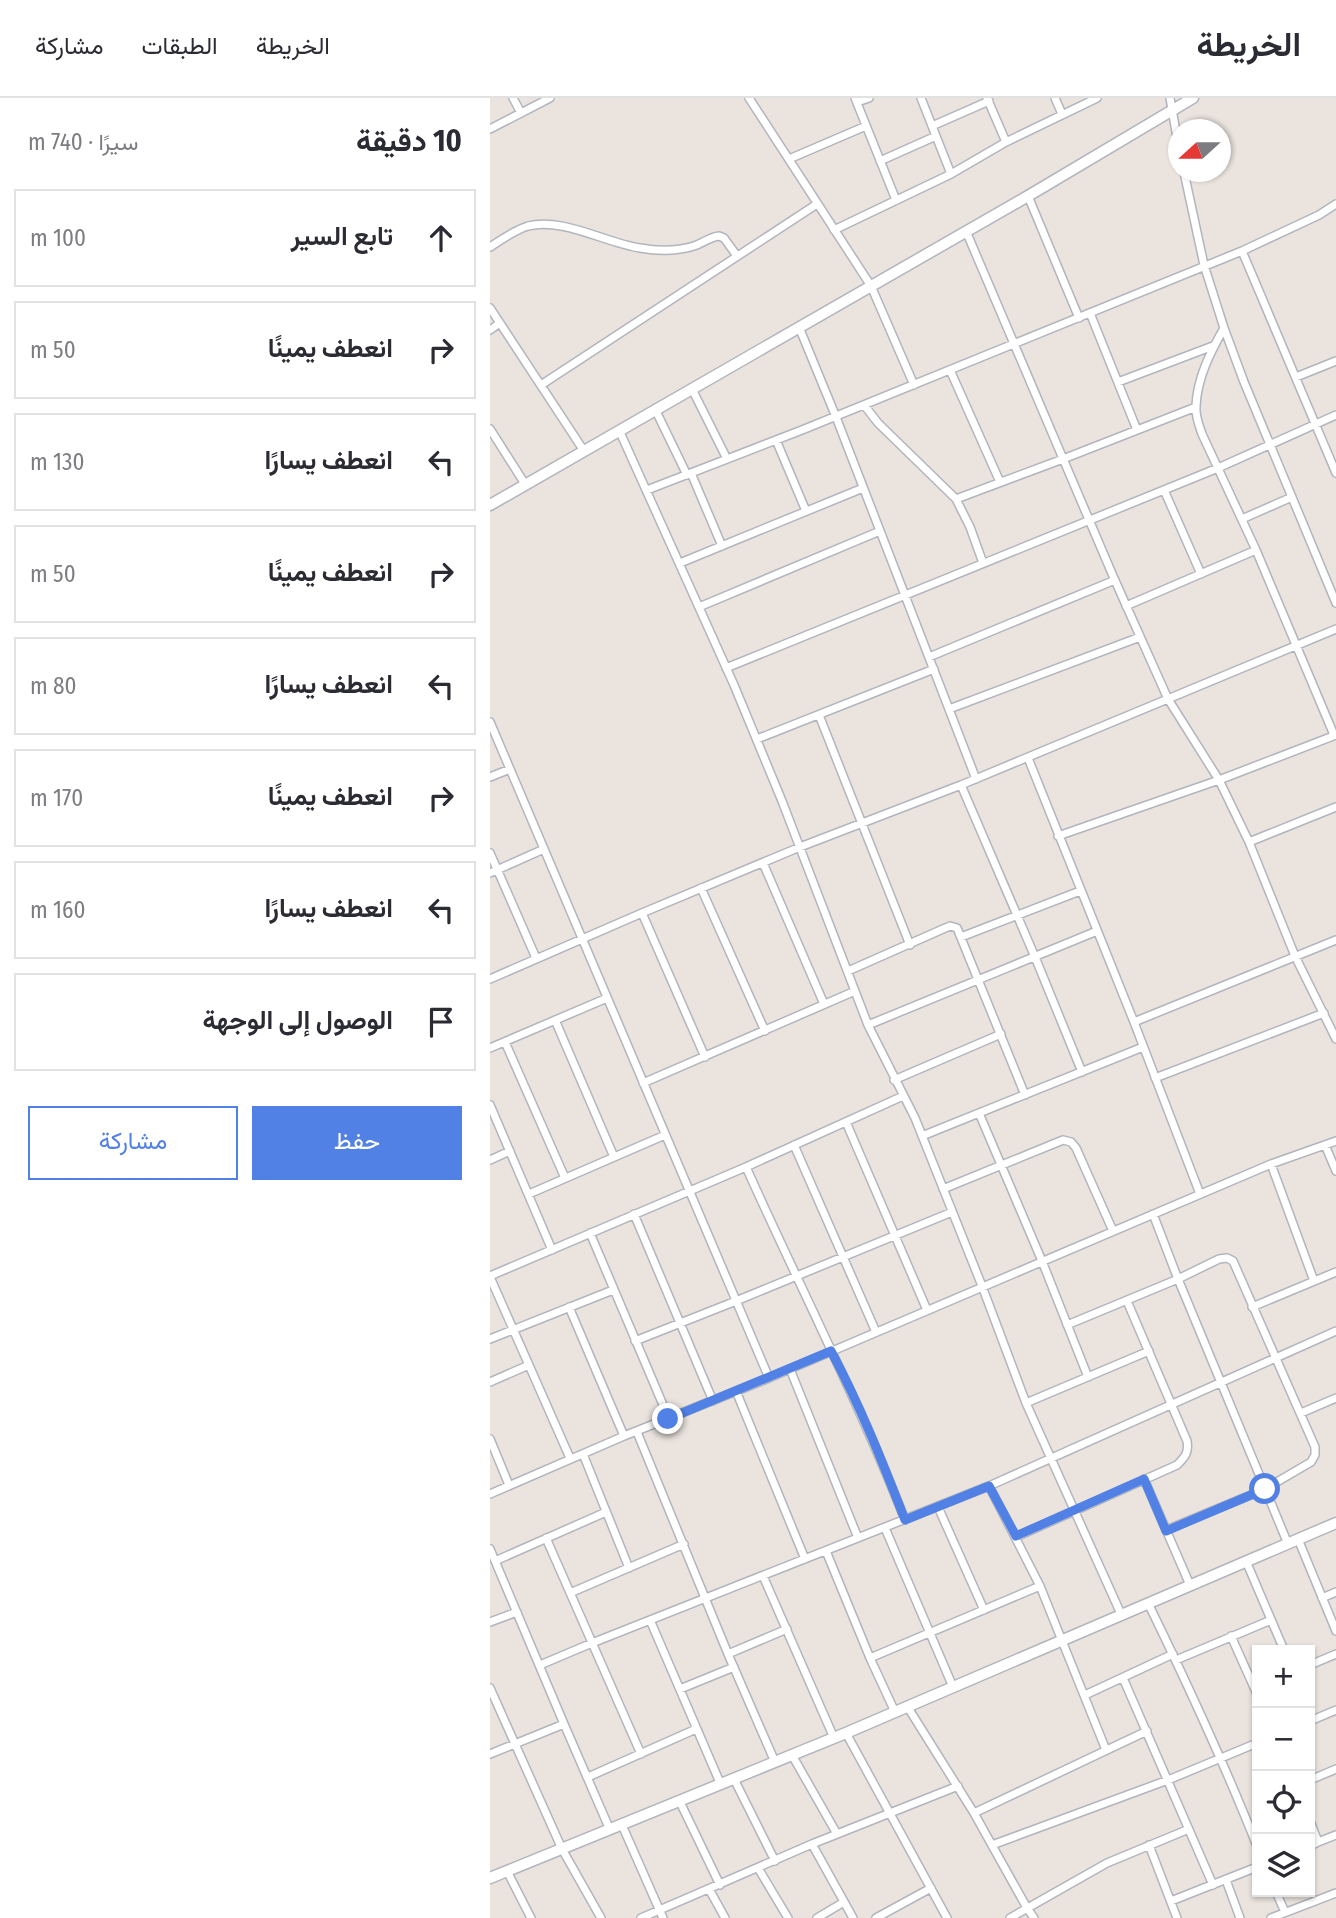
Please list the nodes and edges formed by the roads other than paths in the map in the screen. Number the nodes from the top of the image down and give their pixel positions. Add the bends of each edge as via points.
1 (513, 98) edge
2 (550, 98) edge
3 (749, 98) edge
4 (869, 98) edge
5 (921, 98) edge
6 (1055, 98) edge
7 (1097, 98) edge
8 (1170, 98) edge
9 (1193, 98) edge
10 (988, 99) edge
11 (856, 100) edge
12 (1172, 110) junction
13 (521, 113) junction
14 (1062, 114) junction
15 (1174, 119) edge
16 (866, 125) junction
17 (932, 126) junction
18 (490, 129) edge
19 (936, 136) junction
20 (1006, 142) junction
21 (789, 159) junction
22 (880, 161) junction
23 (951, 174) junction
24 (1186, 182) edge
25 (1028, 196) junction
26 (896, 200) junction
27 (817, 204) junction
28 (1336, 205) edge
29 (834, 230) junction
30 (966, 230) junction
31 (490, 247) edge
32 (1242, 251) junction
33 (737, 256) junction
34 (1204, 265) junction
35 (871, 286) junction
36 (490, 307) edge
37 (1090, 313) junction
38 (1079, 318) junction
39 (500, 323) junction
40 (799, 327) junction
41 (1224, 328) junction
42 (490, 330) edge
43 (1014, 343) junction
44 (1213, 346) junction
45 (1336, 361) edge
46 (950, 370) junction
47 (1296, 377) junction
48 (1118, 382) junction
49 (541, 385) junction
50 (914, 385) junction
51 (692, 388) junction
52 (864, 405) junction
53 (1196, 407) junction
54 (656, 409) junction
55 (1336, 415) edge
56 (836, 417) junction
57 (1315, 424) junction
58 (490, 429) edge
59 (619, 430) junction
60 (1138, 430) junction
61 (776, 440) junction
62 (1270, 444) junction
63 (584, 450) junction
64 (727, 459) junction
65 (1063, 459) junction
66 (1218, 468) junction
67 (1336, 473) edge
68 (689, 474) junction
69 (1000, 482) junction
70 (525, 484) junction
71 (863, 488) junction
72 (1164, 490) junction
73 (647, 491) junction
74 (1292, 496) junction
75 (956, 499) junction
76 (490, 505) edge
77 (806, 511) junction
78 (1242, 519) junction
79 (1089, 520) junction
80 (880, 531) junction
81 (722, 546) junction
82 (1256, 550) junction
83 (680, 563) junction
84 (983, 563) junction
85 (1201, 574) junction
86 (1115, 580) junction
87 (905, 595) junction
88 (1336, 603) edge
89 (1126, 606) junction
90 (699, 607) junction
91 (1336, 629) edge
92 (1140, 637) junction
93 (1297, 647) junction
94 (929, 657) junction
95 (726, 668) junction
96 (934, 669) junction
97 (1168, 699) junction
98 (949, 709) junction
99 (819, 715) junction
100 (490, 722) edge
101 (1335, 735) edge
102 (757, 739) junction
103 (1028, 758) junction
104 (510, 769) junction
105 (490, 777) edge
106 (976, 779) junction
107 (1219, 780) junction
108 (961, 785) junction
109 (1336, 807) edge
110 (863, 823) junction
111 (1058, 836) junction
112 (1249, 842) junction
113 (800, 847) junction
114 (544, 849) junction
115 (490, 853) edge
116 (763, 863) junction
117 (494, 871) edge
118 (701, 888) junction
119 (1080, 891) junction
120 (642, 913) junction
121 (1016, 916) junction
122 (1097, 931) junction
123 (961, 937) junction
124 (583, 939) junction
125 (1336, 940) edge
126 (910, 944) junction
127 (1295, 956) junction
128 (1035, 957) junction
129 (536, 958) junction
130 (848, 971) junction
131 (490, 979) edge
132 (979, 981) junction
133 (855, 991) junction
134 (607, 998) junction
135 (824, 1004) junction
136 (1324, 1013) junction
137 (555, 1020) junction
138 (1134, 1022) junction
139 (868, 1025) junction
140 (765, 1031) junction
141 (1001, 1034) junction
142 (1336, 1039) edge
143 (505, 1042) junction
144 (1143, 1047) junction
145 (490, 1048) edge
146 (705, 1057) junction
147 (1082, 1072) junction
148 (1155, 1078) junction
149 (894, 1080) junction
150 (643, 1083) junction
151 (1025, 1095) junction
152 (903, 1096) junction
153 (490, 1105) edge
154 (979, 1114) junction
155 (846, 1122) junction
156 (665, 1135) junction
157 (922, 1136) junction
158 (1336, 1140) edge
159 (794, 1145) junction
160 (1325, 1145) junction
161 (510, 1151) junction
162 (614, 1157) junction
163 (490, 1160) edge
164 (1271, 1164) junction
165 (1001, 1166) junction
166 (746, 1167) junction
167 (1336, 1171) edge
168 (565, 1178) junction
169 (943, 1189) junction
170 (688, 1192) junction
171 (529, 1194) junction
172 (1200, 1194) junction
173 (952, 1212) junction
174 (634, 1214) junction
175 (1153, 1214) junction
176 (1113, 1231) junction
177 (590, 1233) junction
178 (895, 1235) junction
179 (552, 1250) junction
180 (842, 1256) junction
181 (1042, 1261) junction
182 (1336, 1272) edge
183 (490, 1276) edge
184 (795, 1276) junction
185 (1178, 1279) junction
186 (1314, 1281) junction
187 (982, 1286) junction
188 (613, 1290) junction
189 (736, 1301) junction
190 (1127, 1301) junction
191 (569, 1307) junction
192 (1252, 1307) junction
193 (927, 1310) junction
194 (681, 1323) junction
195 (1067, 1325) junction
196 (514, 1329) junction
197 (1336, 1331) edge
198 (876, 1332) junction
199 (490, 1339) edge
200 (635, 1341) junction
201 (831, 1351) junction
202 (1149, 1351) junction
203 (1275, 1358) junction
204 (529, 1365) junction
205 (790, 1368) junction
206 (1088, 1377) junction
207 (769, 1378) junction
208 (490, 1382) edge
209 (1222, 1382) junction
210 (736, 1391) junction
211 (1336, 1398) edge
212 (713, 1401) junction
213 (1026, 1403) junction
214 (1171, 1404) junction
215 (1301, 1413) junction
216 (668, 1419) junction
217 (637, 1432) junction
218 (624, 1436) junction
219 (490, 1439) edge
220 (583, 1454) junction
221 (570, 1458) junction
222 (1050, 1458) junction
223 (1144, 1479) junction
224 (509, 1485) junction
225 (989, 1486) junction
226 (1265, 1489) junction
227 (490, 1494) edge
228 (938, 1507) junction
229 (1074, 1511) junction
230 (606, 1512) junction
231 (905, 1520) junction
232 (1336, 1523) edge
233 (885, 1528) junction
234 (1166, 1531) junction
235 (1016, 1536) junction
236 (545, 1538) junction
237 (858, 1538) junction
238 (1293, 1541) junction
239 (684, 1544) junction
240 (490, 1549) edge
241 (826, 1551) junction
242 (804, 1559) junction
243 (495, 1560) junction
244 (1246, 1561) junction
245 (629, 1568) junction
246 (763, 1576) junction
247 (1190, 1585) junction
248 (1040, 1586) junction
249 (1336, 1592) edge
250 (570, 1593) junction
251 (705, 1598) junction
252 (1322, 1598) junction
253 (1148, 1603) junction
254 (984, 1610) junction
255 (517, 1612) junction
256 (1121, 1614) junction
257 (650, 1620) junction
258 (1271, 1620) junction
259 (490, 1622) edge
260 (787, 1629) junction
261 (1336, 1631) edge
262 (930, 1633) junction
263 (1231, 1636) junction
264 (1062, 1639) junction
265 (592, 1643) junction
266 (1282, 1645) edge
267 (728, 1654) junction
268 (1336, 1654) edge
269 (1174, 1657) junction
270 (870, 1658) junction
271 (1315, 1663) edge
272 (540, 1665) junction
273 (734, 1667) junction
274 (1123, 1678) junction
275 (1252, 1680) edge
276 (953, 1687) junction
277 (680, 1689) junction
278 (491, 1692) edge
279 (1085, 1695) junction
280 (907, 1706) junction
281 (1336, 1710) edge
282 (895, 1712) junction
283 (1315, 1719) edge
284 (564, 1724) junction
285 (696, 1729) junction
286 (1147, 1731) junction
287 (846, 1733) junction
288 (834, 1738) junction
289 (514, 1744) junction
290 (1252, 1745) edge
291 (1106, 1750) junction
292 (641, 1754) junction
293 (490, 1755) edge
294 (792, 1755) junction
295 (1220, 1759) junction
296 (775, 1762) junction
297 (1335, 1771) edge
298 (588, 1777) junction
299 (1315, 1778) edge
300 (734, 1779) junction
301 (1168, 1780) junction
302 (721, 1784) junction
303 (958, 1786) junction
304 (680, 1802) junction
305 (974, 1813) junction
306 (891, 1814) junction
307 (622, 1825) junction
308 (1189, 1829) junction
309 (610, 1830) junction
310 (837, 1834) junction
311 (1252, 1834) edge
312 (1315, 1834) edge
313 (1336, 1835) edge
314 (1318, 1842) junction
315 (812, 1844) junction
316 (1315, 1844) edge
317 (992, 1845) junction
318 (1149, 1845) junction
319 (562, 1849) junction
320 (775, 1861) junction
321 (758, 1868) junction
322 (1252, 1869) edge
323 (507, 1871) junction
324 (490, 1878) edge
325 (1226, 1880) junction
326 (720, 1885) junction
327 (1213, 1885) junction
328 (931, 1888) junction
329 (709, 1889) junction
330 (1336, 1893) edge
331 (1278, 1897) edge
332 (1171, 1901) junction
333 (844, 1902) junction
334 (1027, 1908) junction
335 (659, 1910) junction
336 (1284, 1912) junction
337 (531, 1918) edge
338 (601, 1918) edge
339 (640, 1918) edge
340 (663, 1918) edge
341 (725, 1918) edge
342 (788, 1918) edge
343 (817, 1918) edge
344 (853, 1918) edge
345 (876, 1918) edge
346 (947, 1918) edge
347 (1010, 1918) edge
348 (1034, 1918) edge
349 (1177, 1918) edge
350 (1240, 1918) edge
351 (1271, 1918) edge

1 - 13 street
2 - 13 street
3 - 21 street
4 - 11 street
5 - 17 street
6 - 14 street
7 - 14 street
8 - 12 street
9 - 12 street
10 - 17 street
10 - 20 street
11 - 16 street
12 - 15 street
12 - 25 street
13 - 18 street
14 - 20 street
16 - 21 street
16 - 22 street
17 - 19 street
19 - 22 street
19 - 23 street
20 - 23 street
21 - 27 street
22 - 26 street
23 - 26 street
24 - 34 street
25 - 30 street
25 - 38 street
26 - 29 street
27 - 29 street
27 - 33 street
28 - 32 street
29 - 35 street
30 - 35 street
30 - 43 street
31 - 33 street via 517,231 544,225 658,250 684,249 719,236
32 - 34 street
32 - 47 street
33 - 49 street
34 - 37 street
34 - 41 street
35 - 40 street
35 - 50 street
36 - 39 street
37 - 38 street
37 - 48 street
38 - 43 street
39 - 42 street
39 - 49 street
40 - 51 street
40 - 56 street
41 - 44 street
41 - 62 street
43 - 46 street
43 - 65 street
44 - 48 street
44 - 53 street
45 - 47 street
46 - 50 street
46 - 69 street
47 - 57 street
48 - 60 street
49 - 63 street
50 - 52 street
51 - 54 street
51 - 64 street
52 - 56 street
52 - 75 street
53 - 60 street
53 - 66 street via 1202,434
54 - 59 street
54 - 68 street
55 - 57 street
56 - 61 street
56 - 71 street
57 - 62 street
57 - 67 street
58 - 70 street
59 - 63 street
59 - 73 street
60 - 65 street
61 - 64 street
61 - 77 street
62 - 66 street
62 - 74 street
63 - 70 street
64 - 68 street
65 - 69 street
65 - 79 street
66 - 72 street
66 - 78 street
68 - 73 street
68 - 81 street
69 - 75 street
70 - 76 street
71 - 77 street
71 - 80 street
72 - 79 street
72 - 85 street
73 - 83 street
74 - 78 street
74 - 88 street
75 - 84 street
77 - 81 street
78 - 82 street
79 - 84 street
79 - 86 street
80 - 87 street
80 - 90 street
81 - 83 street
82 - 85 street
82 - 93 street
83 - 90 street
84 - 87 street
85 - 89 street
86 - 89 street
86 - 94 street
87 - 94 street
87 - 95 street
89 - 92 street
90 - 95 street
91 - 93 street
92 - 97 street
92 - 98 street
93 - 97 street
93 - 101 street
94 - 96 street
95 - 102 street
96 - 98 street
96 - 99 street
97 - 103 street
97 - 107 street
98 - 106 street
99 - 102 street
99 - 110 street
100 - 104 street
101 - 107 street
102 - 113 street
103 - 106 street
103 - 111 street
104 - 105 street
104 - 114 street
106 - 108 street
107 - 111 street
107 - 112 street
108 - 110 street
108 - 121 street
109 - 112 street
110 - 113 street
110 - 126 street
111 - 119 street
112 - 127 street
113 - 116 street
113 - 130 street
114 - 117 street
114 - 124 street
115 - 117 street
116 - 118 street
116 - 135 street
117 - 129 street
118 - 120 street
118 - 140 street
119 - 121 street
119 - 122 street
120 - 124 street
120 - 146 street
121 - 123 street
121 - 128 street
122 - 128 street
122 - 138 street
123 - 126 street via 957,928 950,926
123 - 132 street
124 - 129 street
124 - 134 street
125 - 127 street
126 - 130 street
127 - 136 street
127 - 138 street
128 - 132 street
128 - 147 street
129 - 131 street
130 - 133 street
132 - 139 street
132 - 141 street
133 - 135 street
133 - 139 street
134 - 137 street
134 - 150 street
135 - 140 street
136 - 142 street
136 - 148 street
137 - 143 street
137 - 162 street
138 - 144 street
139 - 149 street
140 - 146 street
141 - 149 street
141 - 151 street
143 - 145 street
143 - 168 street
144 - 147 street
144 - 148 street
146 - 150 street
147 - 151 street
148 - 172 street
149 - 152 street
150 - 156 street
151 - 154 street
152 - 155 street
152 - 157 street
153 - 161 street
154 - 157 street
154 - 165 street
155 - 159 street
155 - 178 street
156 - 162 street
156 - 170 street
157 - 169 street
158 - 160 street
159 - 166 street
159 - 180 street
160 - 164 street
160 - 167 street
161 - 163 street
161 - 171 street
162 - 168 street
164 - 172 street
164 - 186 street
165 - 169 street
165 - 176 street via 1063,1140 1071,1142
165 - 181 street
166 - 170 street
166 - 184 street
168 - 171 street
169 - 173 street
170 - 174 street
170 - 189 street
171 - 179 street
172 - 175 street
173 - 178 street
173 - 187 street
174 - 177 street
174 - 194 street
175 - 176 street
175 - 185 street
176 - 181 street
177 - 179 street
177 - 188 street
178 - 180 street
178 - 193 street
179 - 183 street
180 - 184 street
180 - 198 street
181 - 187 street
181 - 195 street
182 - 186 street
183 - 196 street
184 - 189 street
184 - 201 street
185 - 190 street
185 - 192 street via 1227,1258 1233,1261
185 - 209 street
186 - 192 street
187 - 193 street
187 - 213 street
188 - 191 street
188 - 200 street
189 - 194 street
189 - 207 street
190 - 195 street
190 - 202 street
191 - 196 street
191 - 218 street
192 - 203 street
193 - 198 street
194 - 200 street
194 - 212 street
195 - 206 street
196 - 199 street
196 - 204 street
197 - 203 street
198 - 201 street
200 - 216 street
201 - 205 street
201 - 231 street
202 - 206 street
202 - 214 street
203 - 209 street
203 - 215 street
204 - 208 street
204 - 221 street
205 - 207 street
205 - 237 street
206 - 213 street
207 - 210 street
209 - 214 street
209 - 226 street
210 - 212 street
210 - 242 street
211 - 215 street
212 - 216 street
213 - 222 street
214 - 222 street
214 - 223 street via 1188,1441 1186,1456 1177,1465
215 - 226 street via 1315,1455 1311,1462
216 - 217 street
217 - 218 street
217 - 239 street
218 - 220 street
219 - 224 street
220 - 221 street
220 - 230 street
221 - 224 street
222 - 225 street
222 - 229 street
223 - 229 street
223 - 234 street
224 - 227 street
225 - 228 street
225 - 235 street
226 - 234 street
226 - 238 street
228 - 231 street
228 - 254 street
229 - 235 street
229 - 256 street
230 - 236 street
230 - 245 street
231 - 233 street
232 - 238 street
233 - 237 street
233 - 262 street
234 - 247 street
235 - 248 street
236 - 243 street
236 - 250 street
237 - 241 street
238 - 244 street
238 - 252 street
239 - 245 street
239 - 251 street
240 - 243 street
241 - 242 street
241 - 270 street
242 - 246 street
243 - 255 street
244 - 247 street
244 - 258 street
245 - 250 street
246 - 251 street
246 - 260 street
247 - 253 street
248 - 254 street
248 - 264 street
249 - 252 street
250 - 265 street
251 - 257 street
251 - 267 street
252 - 261 street
253 - 256 street
253 - 269 street
254 - 262 street
255 - 259 street
255 - 272 street
256 - 264 street
257 - 265 street
257 - 277 street
258 - 263 street
258 - 266 street
260 - 267 street
260 - 288 street
262 - 270 street
262 - 276 street
263 - 269 street
263 - 275 street
264 - 276 street
264 - 279 street
265 - 272 street
265 - 292 street
267 - 273 street
268 - 271 street
269 - 274 street
269 - 295 street
270 - 282 street
272 - 284 street
273 - 277 street
273 - 296 street
274 - 279 street
274 - 286 street
276 - 280 street
277 - 285 street
278 - 289 street
279 - 291 street
280 - 282 street
280 - 303 street
281 - 283 street
282 - 287 street
284 - 289 street
284 - 298 street
285 - 292 street
285 - 302 street
286 - 291 street
286 - 301 street
287 - 288 street
287 - 306 street
288 - 294 street
289 - 293 street
289 - 319 street
290 - 295 street
291 - 305 street
292 - 298 street
294 - 296 street
294 - 310 street
295 - 301 street
295 - 311 street
296 - 300 street
297 - 299 street
298 - 309 street
300 - 302 street
300 - 320 street
301 - 308 street
301 - 317 street
302 - 304 street
303 - 305 street
303 - 306 street
304 - 307 street
304 - 326 street
305 - 317 street
306 - 310 street
306 - 328 street
307 - 309 street
307 - 335 street
308 - 318 street
308 - 327 street
309 - 319 street
310 - 315 street
312 - 314 street
313 - 314 street
314 - 316 street
315 - 320 street
315 - 333 street
317 - 334 street
318 - 332 street
318 - 334 street
319 - 323 street
319 - 338 street
320 - 321 street
321 - 326 street
321 - 342 street
322 - 325 street
323 - 324 street
323 - 337 street
325 - 327 street
325 - 350 street
326 - 329 street
327 - 332 street
328 - 345 street
328 - 346 street
329 - 335 street
329 - 341 street
330 - 336 street
331 - 336 street
332 - 349 street
333 - 343 street
333 - 344 street
334 - 347 street
334 - 348 street
335 - 339 street
335 - 340 street
336 - 351 street

